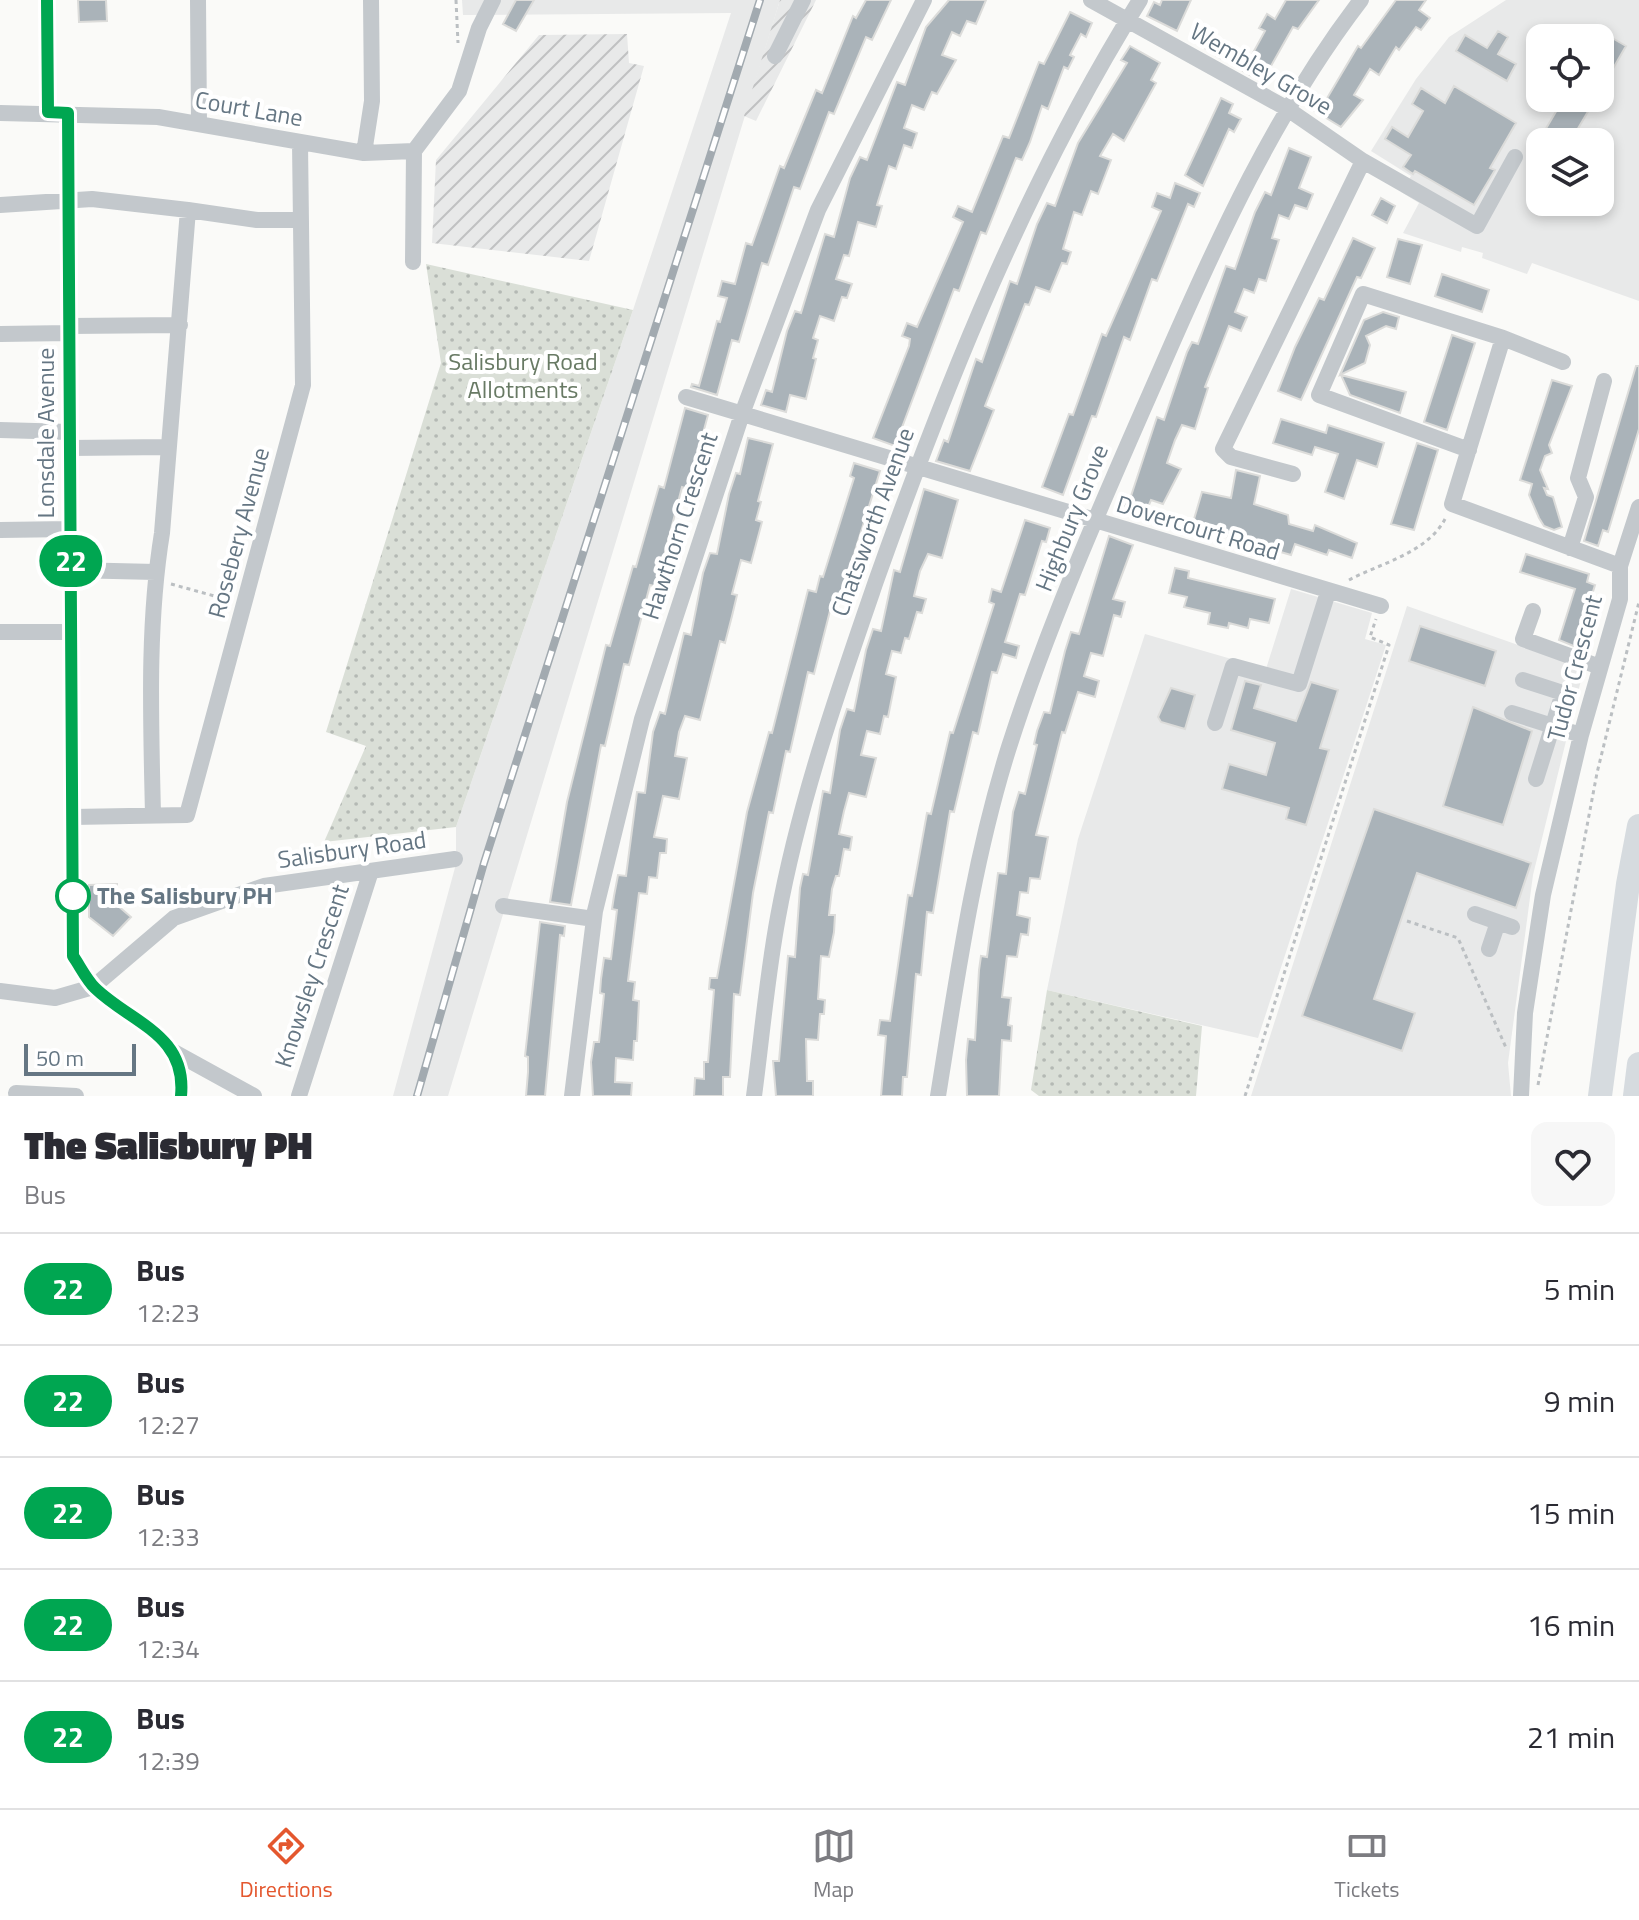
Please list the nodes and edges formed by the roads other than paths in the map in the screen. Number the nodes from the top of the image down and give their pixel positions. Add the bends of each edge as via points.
1 (47, 0) edge
2 (198, 0) edge
3 (371, 0) edge
4 (493, 0) edge
5 (803, 0) edge
6 (924, 0) edge
7 (1091, 0) edge
8 (1140, 0) edge
9 (1361, 0) edge
10 (1127, 20) junction
11 (775, 56) dead end
12 (1286, 108) junction
13 (48, 112) junction
14 (0, 113) edge
15 (68, 113) junction
16 (199, 123) junction
17 (300, 143) junction
18 (414, 151) junction
19 (364, 153) junction
20 (1515, 157) dead end
21 (1363, 161) junction
22 (69, 200) junction
23 (0, 205) edge
24 (188, 210) junction
25 (301, 220) junction
26 (413, 262) dead end
27 (180, 325) junction
28 (70, 330) junction
29 (0, 334) edge
30 (1503, 338) junction
31 (1563, 362) dead end
32 (1604, 381) dead end
33 (686, 397) dead end
34 (742, 414) junction
35 (0, 430) edge
36 (70, 440) junction
37 (168, 447) junction
38 (1469, 450) junction
39 (917, 466) junction
40 (1293, 474) dead end
41 (1639, 507) edge
42 (1094, 521) junction
43 (70, 529) junction
44 (0, 530) edge
45 (1570, 548) junction
46 (1620, 566) junction
47 (71, 570) junction
48 (156, 576) junction
49 (1328, 592) junction
50 (1381, 606) road end
51 (1533, 611) dead end
52 (0, 632) edge
53 (71, 632) junction
54 (1600, 667) junction
55 (1523, 680) dead end
56 (1512, 713) dead end
57 (1215, 723) dead end
58 (1553, 726) junction
59 (1581, 735) junction
60 (1536, 779) dead end
61 (153, 815) junction
62 (72, 817) junction
63 (1639, 826) edge
64 (455, 859) dead end
65 (371, 871) junction
66 (503, 906) dead end
67 (1475, 914) dead end
68 (594, 919) junction
69 (1489, 949) dead end
70 (93, 987) junction
71 (0, 991) edge
72 (174, 1052) junction
73 (1639, 1064) edge
74 (1520, 1088) edge
75 (16, 1093) dead end
76 (1600, 1094) edge
77 (76, 1096) edge
78 (181, 1096) edge
79 (254, 1096) edge
80 (299, 1096) edge
81 (572, 1096) edge
82 (754, 1096) edge
83 (938, 1096) edge
84 (1635, 1096) edge

1 - 13 street
2 - 16 street
3 - 19 street via 372,101
4 - 18 street via 459,91
5 - 11 street
6 - 34 street, Hawthorn Crescent via 818,210
7 - 10 street, Wembley Grove
8 - 10 street, Chatsworth Avenue
9 - 12 street, Highbury Grove
10 - 12 street, Wembley Grove
10 - 39 street, Chatsworth Avenue via 1061,137 1004,257
12 - 21 street, Wembley Grove
12 - 42 street, Highbury Grove via 1191,299
13 - 14 street, Court Lane
13 - 15 street, Court Lane
15 - 16 street, Court Lane
15 - 22 street, Lonsdale Avenue
16 - 17 street, Court Lane
17 - 19 street, Court Lane
17 - 25 street, Rosebery Avenue
18 - 19 street, Court Lane
18 - 26 street
20 - 21 street, Wembley Grove via 1477,226
21 - 40 street via 1223,449 1231,457
22 - 23 street
22 - 24 street
22 - 28 street, Lonsdale Avenue
24 - 25 street
24 - 27 street
25 - 61 street, Rosebery Avenue via 303,385 187,815
27 - 28 street
27 - 37 street
28 - 29 street
28 - 36 street, Lonsdale Avenue
30 - 31 street
30 - 38 street
30 - 38 street via 1363,294 1319,395
32 - 45 street via 1578,478 1586,497
33 - 34 street, Dovercourt Road
34 - 39 street, Dovercourt Road
34 - 68 street, Hawthorn Crescent via 642,719
35 - 36 street
36 - 37 street
36 - 43 street, Lonsdale Avenue
37 - 48 street
38 - 45 street, Tudor Crescent via 1452,504
39 - 42 street, Dovercourt Road
39 - 82 street, Chatsworth Avenue via 827,721 778,916
41 - 46 street
42 - 49 street, Dovercourt Road
42 - 83 street, Highbury Grove via 1009,747 968,901
43 - 44 street
43 - 47 street, Lonsdale Avenue
45 - 46 street, Tudor Crescent
46 - 54 street, Tudor Crescent via 1620,599
47 - 48 street
47 - 53 street, Lonsdale Avenue
48 - 61 street
49 - 50 street, Dovercourt Road
49 - 57 street via 1299,684 1233,666
51 - 54 street via 1523,639
52 - 53 street
53 - 62 street, Lonsdale Avenue
54 - 59 street, Tudor Crescent
55 - 58 street via 1563,693
56 - 58 street
58 - 59 street
58 - 60 street
59 - 74 street, Tudor Crescent via 1543,895
61 - 62 street, Rosebery Avenue
62 - 70 street, Lonsdale Avenue via 73,956
63 - 76 highway
64 - 65 street, Salisbury Road
65 - 70 street, Salisbury Road via 264,886 174,918
65 - 80 street, Knowsley Crescent
66 - 68 street
67 - 69 street via 1505,925
68 - 81 street, Hawthorn Crescent
70 - 71 street, Salisbury Road via 55,998
70 - 72 street
72 - 78 street
72 - 79 street
73 - 84 highway
75 - 77 street

